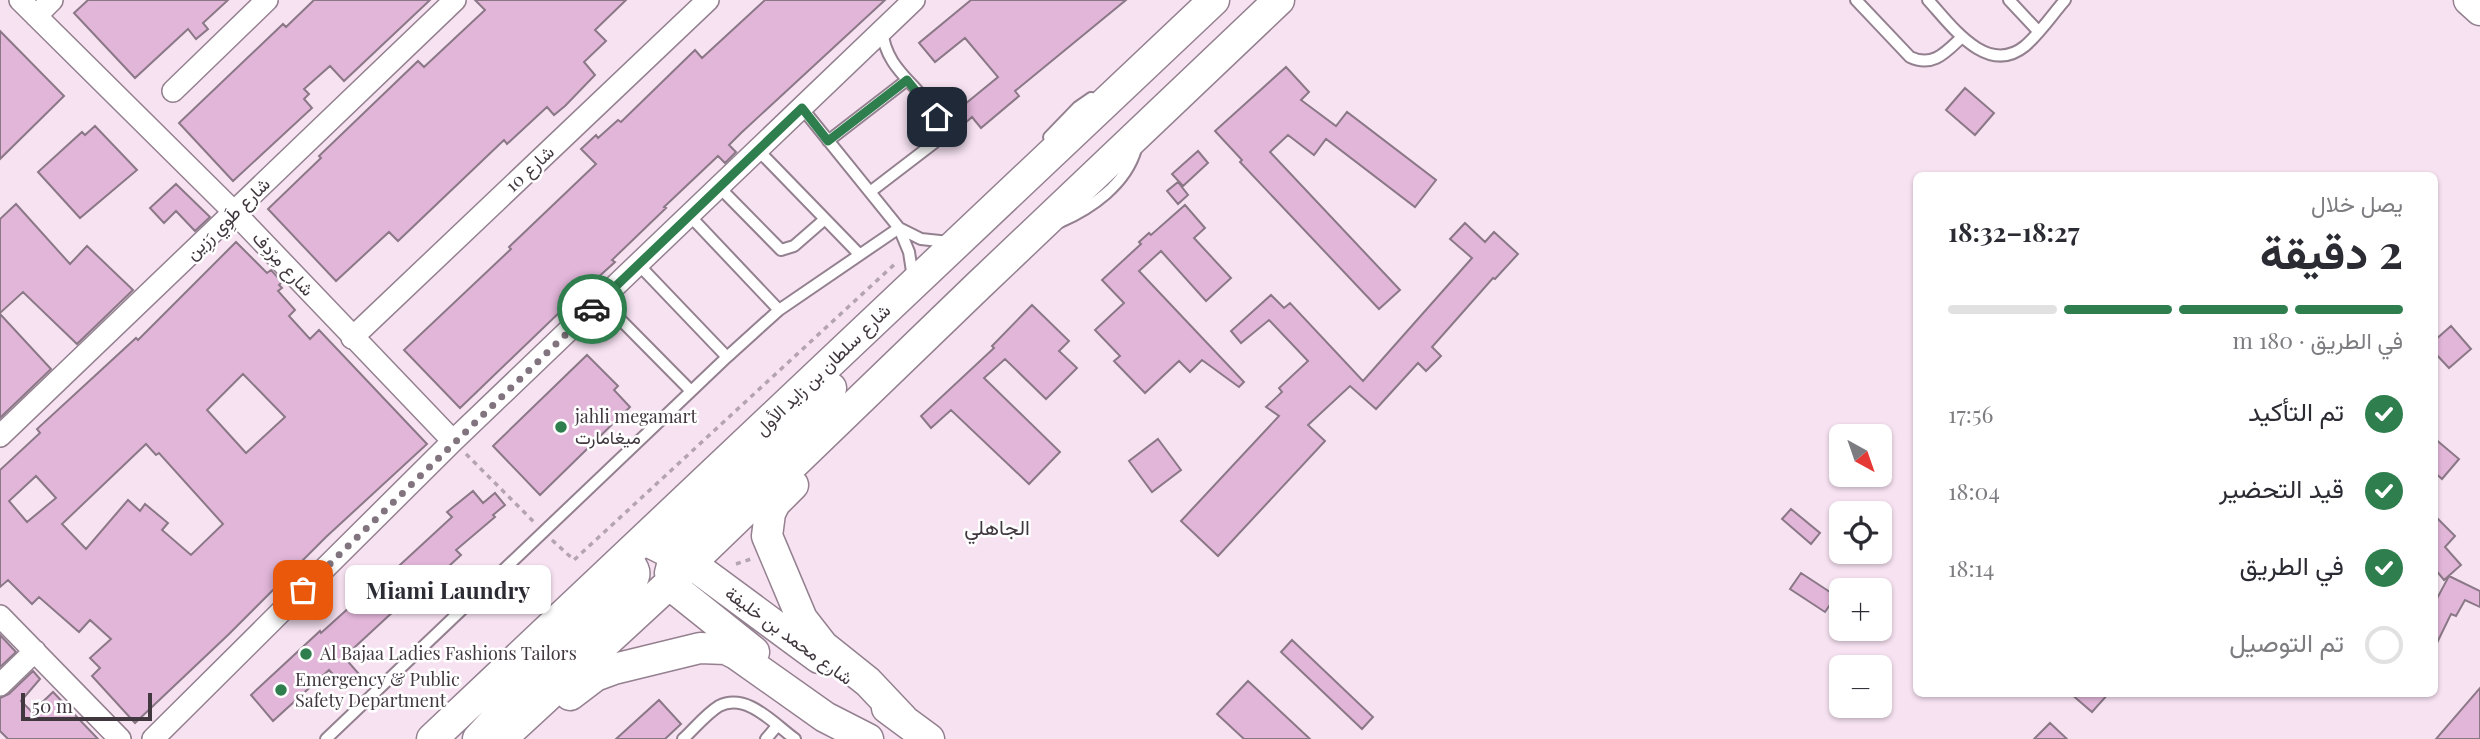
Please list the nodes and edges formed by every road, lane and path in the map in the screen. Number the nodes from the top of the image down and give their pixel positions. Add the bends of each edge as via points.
1 (20, 0) edge
2 (52, 0) edge
3 (267, 0) edge
4 (454, 0) edge
5 (708, 0) edge
6 (914, 0) edge
7 (1279, 0) edge
8 (1856, 0) edge
9 (1928, 0) edge
10 (2009, 0) edge
11 (2065, 0) edge
12 (2469, 0) edge
13 (1208, 3) edge
14 (2480, 10) edge
15 (36, 16) junction
16 (882, 30) junction
17 (2038, 31) junction
18 (1962, 37) junction
19 (907, 80) junction
20 (173, 91) dead end
21 (802, 108) junction
22 (828, 141) junction
23 (757, 149) junction
24 (719, 187) junction
25 (870, 192) junction
26 (234, 213) junction
27 (689, 215) junction
28 (825, 219) junction
29 (898, 228) junction
30 (958, 241) junction
31 (909, 252) junction
32 (859, 254) junction
33 (638, 264) junction
34 (913, 283) junction
35 (601, 300) junction
36 (779, 310) junction
37 (875, 320) junction
38 (352, 338) junction
39 (727, 356) junction
40 (691, 391) junction
41 (844, 414) junction
42 (0, 436) edge
43 (453, 441) junction
44 (544, 532) junction
45 (645, 540) junction
46 (682, 558) junction
47 (618, 564) junction
48 (669, 584) junction
49 (0, 616) edge
50 (35, 651) junction
51 (0, 685) edge
52 (903, 719) junction
53 (777, 726) junction
54 (120, 739) edge
55 (153, 739) edge
56 (326, 739) edge
57 (432, 739) edge
58 (478, 739) edge
59 (501, 739) edge
60 (520, 739) edge
61 (683, 739) edge
62 (766, 739) edge
63 (795, 739) edge
64 (870, 739) edge
65 (929, 739) edge

1 - 15 street, شارع مِرْدِف
2 - 15 street
3 - 20 street
4 - 26 street, شارع طَوِي رَزِين
5 - 38 street, شارع 10
6 - 16 street
7 - 41 main road
8 - 18 lane via 1918,61 1937,59
9 - 18 lane
10 - 17 lane
11 - 17 lane
12 - 14 main road
13 - 30 main road, شارع سلطان بن زايد الأول
15 - 26 street, شارع مِرْدِف
16 - 19 lane via 889,56
16 - 21 street
17 - 18 lane via 2025,46 2004,54 1981,51
19 - 22 lane
19 - 25 lane via 937,117 939,132 934,143
21 - 22 lane
21 - 23 street
22 - 25 lane
23 - 24 street
23 - 28 lane
24 - 27 street
24 - 28 lane via 781,250 794,246
25 - 29 lane
26 - 38 street, شارع مِرْدِف
26 - 42 street, شارع طَوِي رَزِين
27 - 33 street
27 - 36 lane
28 - 32 lane
29 - 30 lane via 934,242
29 - 31 lane
29 - 32 lane
30 - 34 main road, شارع سلطان بن زايد الأول
31 - 34 lane
31 - 44 path via 574,560
32 - 36 lane
33 - 35 street
33 - 39 lane
34 - 37 main road, شارع سلطان بن زايد الأول
35 - 40 lane
35 - 43 street
36 - 39 lane
37 - 45 main road, شارع سلطان بن زايد الأول
37 - 46 main road via 843,375 697,523
38 - 43 street, شارع مِرْدِف
39 - 40 lane
40 - 44 lane
41 - 46 main road
41 - 52 main road via 811,464 775,503 767,536 802,619 815,638
43 - 44 path
43 - 55 street
44 - 56 lane
45 - 46 main road, شارع محمد بن خليفة
45 - 47 main road, شارع سلطان بن زايد الأول
46 - 48 main road
46 - 52 main road, شارع محمد بن خليفة
47 - 57 main road, شارع سلطان بن زايد الأول
47 - 58 main road via 630,564 635,575 632,580
48 - 59 main road
48 - 64 main road, شارع محمد بن خليفة
49 - 50 street
50 - 51 street
50 - 54 street
52 - 65 main road, شارع محمد بن خليفة
53 - 61 lane via 754,708 733,702 714,710
53 - 62 lane
53 - 63 lane
60 - 64 main road via 595,676 712,647 736,654 816,711

